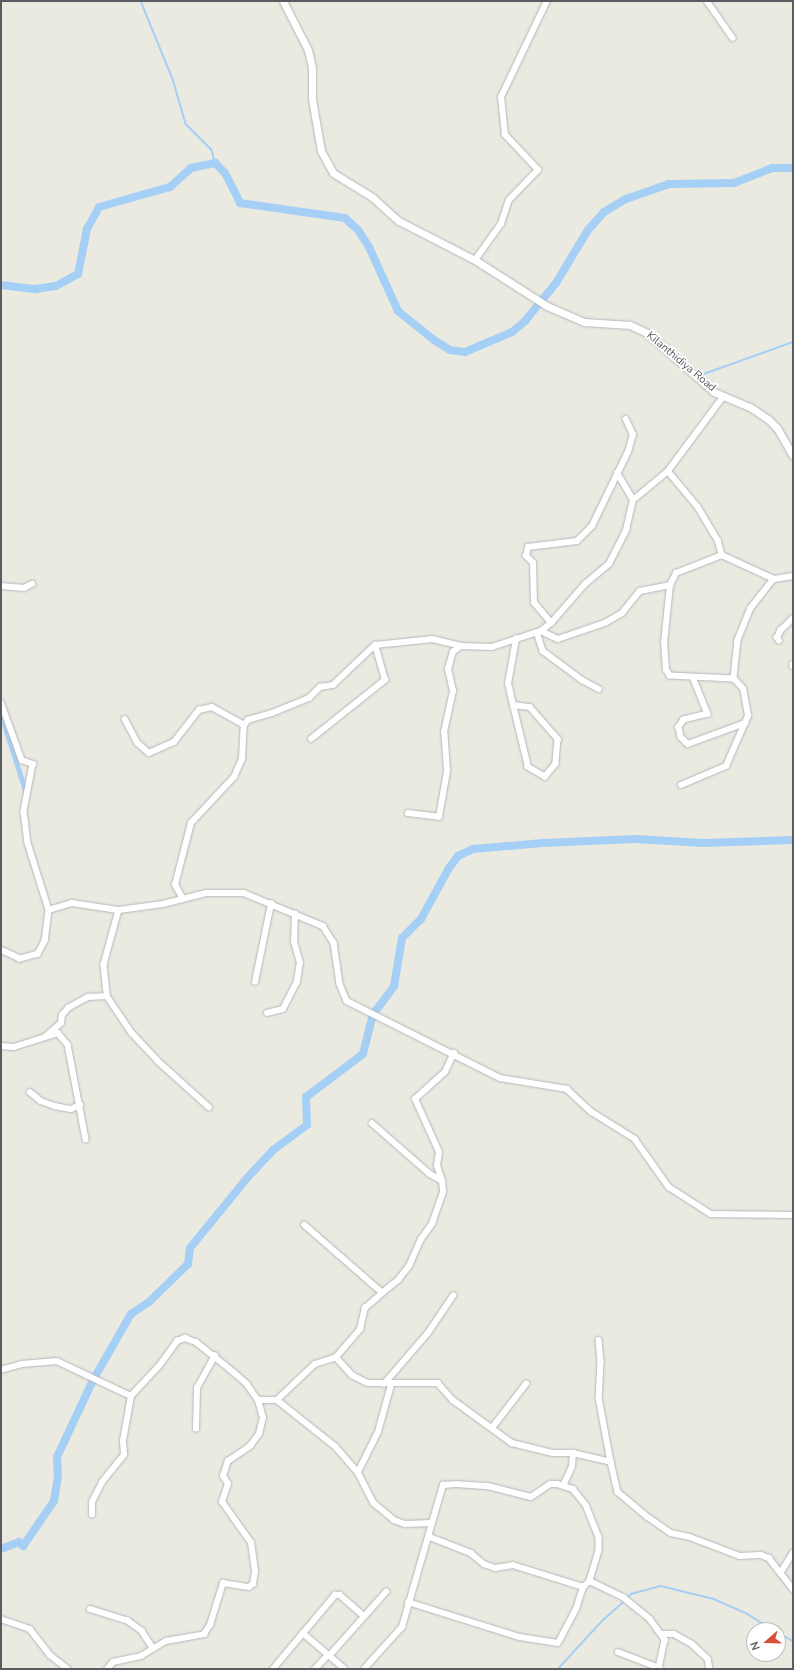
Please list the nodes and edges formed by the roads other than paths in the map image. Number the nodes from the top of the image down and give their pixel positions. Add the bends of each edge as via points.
1 (283, 1) edge
2 (547, 1) edge
3 (707, 1) edge
4 (733, 38) dead end
5 (475, 260) junction
6 (723, 397) junction
7 (626, 420) dead end
8 (793, 456) edge
9 (668, 471) junction
10 (617, 473) junction
11 (633, 500) junction
12 (722, 555) junction
13 (793, 576) edge
14 (774, 579) junction
15 (32, 584) dead end
16 (670, 584) junction
17 (1, 586) edge
18 (793, 618) edge
19 (551, 623) junction
20 (539, 631) junction
21 (516, 639) junction
22 (779, 642) dead end
23 (375, 645) junction
24 (461, 646) junction
25 (693, 677) junction
26 (734, 679) junction
27 (599, 689) dead end
28 (1, 702) edge
29 (513, 705) junction
30 (125, 719) dead end
31 (745, 723) junction
32 (244, 725) junction
33 (311, 739) dead end
34 (681, 785) dead end
35 (408, 813) dead end
36 (183, 899) junction
37 (271, 904) junction
38 (49, 910) junction
39 (119, 910) junction
40 (295, 914) junction
41 (1, 950) edge
42 (255, 982) dead end
43 (108, 996) junction
44 (267, 1013) dead end
45 (42, 1040) junction
46 (1, 1046) edge
47 (454, 1053) junction
48 (30, 1092) dead end
49 (80, 1105) junction
50 (209, 1107) dead end
51 (372, 1124) dead end
52 (86, 1139) dead end
53 (442, 1181) junction
54 (793, 1215) edge
55 (304, 1225) dead end
56 (382, 1293) junction
57 (453, 1296) dead end
58 (599, 1340) dead end
59 (215, 1356) junction
60 (336, 1357) junction
61 (1, 1370) edge
62 (526, 1384) dead end
63 (388, 1385) junction
64 (131, 1396) junction
65 (258, 1400) junction
66 (278, 1400) junction
67 (492, 1428) junction
68 (196, 1430) dead end
69 (573, 1453) junction
70 (610, 1462) junction
71 (358, 1472) junction
72 (563, 1486) junction
73 (92, 1515) dead end
74 (432, 1523) junction
75 (430, 1537) junction
76 (793, 1553) edge
77 (781, 1572) junction
78 (590, 1581) junction
79 (583, 1587) junction
80 (793, 1589) edge
81 (386, 1592) dead end
82 (408, 1602) junction
83 (90, 1609) dead end
84 (363, 1614) junction
85 (1, 1619) edge
86 (303, 1633) junction
87 (662, 1634) junction
88 (153, 1648) junction
89 (618, 1652) dead end
90 (328, 1655) junction
91 (660, 1668) edge
92 (68, 1669) edge
93 (107, 1669) edge
94 (273, 1669) edge
95 (315, 1669) edge
96 (345, 1669) edge
97 (364, 1669) edge
98 (710, 1669) edge

1 - 5 street, Kilanthidiya Road via 308,50 312,68 312,99 326,164 342,179 372,197 399,221
2 - 5 street via 501,97 505,135 538,170 509,200 501,224
3 - 4 street
5 - 6 street, Kilanthidiya Road via 547,306 584,322 630,325 647,333
6 - 8 street, Kilanthidiya Road via 750,407 768,420 777,428
6 - 9 street
7 - 10 street via 633,435
9 - 11 street
9 - 12 street via 698,507 718,540
10 - 11 street
10 - 19 street via 592,526 577,541 528,547 526,556 532,563 534,603
11 - 19 street via 626,530 609,564 585,584
12 - 14 street
12 - 16 street via 676,573
13 - 14 street
14 - 26 street via 751,608 738,640
15 - 17 street via 24,588
16 - 20 street via 640,591 622,613 605,623 558,639
16 - 25 street via 664,644 666,670 670,676
18 - 22 street via 780,631 777,638
19 - 20 street
20 - 21 street
20 - 27 street via 543,651 582,680
21 - 24 street via 492,647
21 - 29 street via 508,684
23 - 24 street via 433,639
23 - 32 street via 333,685 320,687 309,698 248,720
23 - 33 street via 385,680
24 - 35 street via 453,652 448,668 453,691 444,732 447,771 439,817
25 - 26 street
25 - 31 street via 708,714 684,720 680,727 681,737 688,744
26 - 31 street via 743,689 748,716
28 - 38 street via 22,760 33,764 24,811 28,843
29 - 29 street via 528,767 545,777 556,764 558,739 530,707
30 - 32 street via 138,743 149,753 174,742 199,710 212,707
31 - 34 street via 726,766
32 - 36 street via 242,758 234,777 191,822 175,884
36 - 37 street via 206,893 244,893
36 - 39 street
37 - 40 street
37 - 42 street
38 - 39 street via 72,903
38 - 41 street via 45,941 38,954 20,959
39 - 43 street via 104,965
40 - 44 street via 294,942 300,963 297,981 283,1009
40 - 47 street via 323,926 334,943 340,984 347,1001
43 - 45 street via 88,997 68,1008 62,1015 61,1023
43 - 50 street via 132,1033
45 - 46 street via 14,1047
45 - 49 street via 58,1033 68,1045
47 - 53 street via 445,1072 415,1099 439,1152 437,1166
47 - 54 street via 500,1078 567,1089 592,1112 635,1139 669,1187 711,1214
48 - 49 street via 55,1106 70,1109
49 - 52 street
51 - 53 street via 430,1174
53 - 56 street via 443,1192 432,1224 421,1239 409,1266 398,1280
55 - 56 street
56 - 60 street via 369,1302 360,1329
57 - 63 street
58 - 70 street via 599,1398
59 - 64 street via 191,1340 185,1338 177,1341 159,1366
59 - 65 street via 247,1384
59 - 68 street via 197,1388
60 - 63 street via 361,1381
60 - 66 street via 315,1364
61 - 64 street via 22,1364 57,1362
62 - 67 street
63 - 67 street via 438,1383 453,1400
63 - 71 street via 378,1432
64 - 73 street via 123,1441 124,1455 102,1482 92,1502
65 - 66 street
65 - 88 street via 263,1418 259,1434 250,1446 228,1461 223,1476 228,1484 222,1502 251,1542 255,1572 253,1584 249,1587 223,1583 210,1625 204,1634 166,1641
66 - 71 street via 336,1447
67 - 69 street via 512,1443 553,1453
69 - 70 street
69 - 72 street via 572,1466
70 - 77 street via 615,1483 623,1499 671,1533 690,1537 740,1556 761,1555 769,1558
71 - 74 street via 374,1502 394,1520 404,1524
72 - 74 street via 550,1484 531,1497 488,1486 444,1485
72 - 78 street via 573,1489 580,1496 599,1537 599,1551
74 - 75 street
75 - 79 street via 471,1553 484,1564 495,1568 513,1566
75 - 82 street
76 - 77 street
77 - 80 street
78 - 79 street
78 - 87 street via 623,1597 641,1610
79 - 82 street via 568,1627 558,1643 520,1637
81 - 84 street
82 - 97 street via 402,1627
83 - 88 street via 127,1620 142,1631
84 - 86 street via 340,1595 335,1595
84 - 90 street
85 - 92 street via 30,1629 50,1655
86 - 90 street
86 - 94 street
87 - 91 street via 665,1640
87 - 98 street via 674,1634 692,1644 708,1659
88 - 93 street via 141,1656 114,1662
89 - 91 street
90 - 95 street
90 - 96 street

